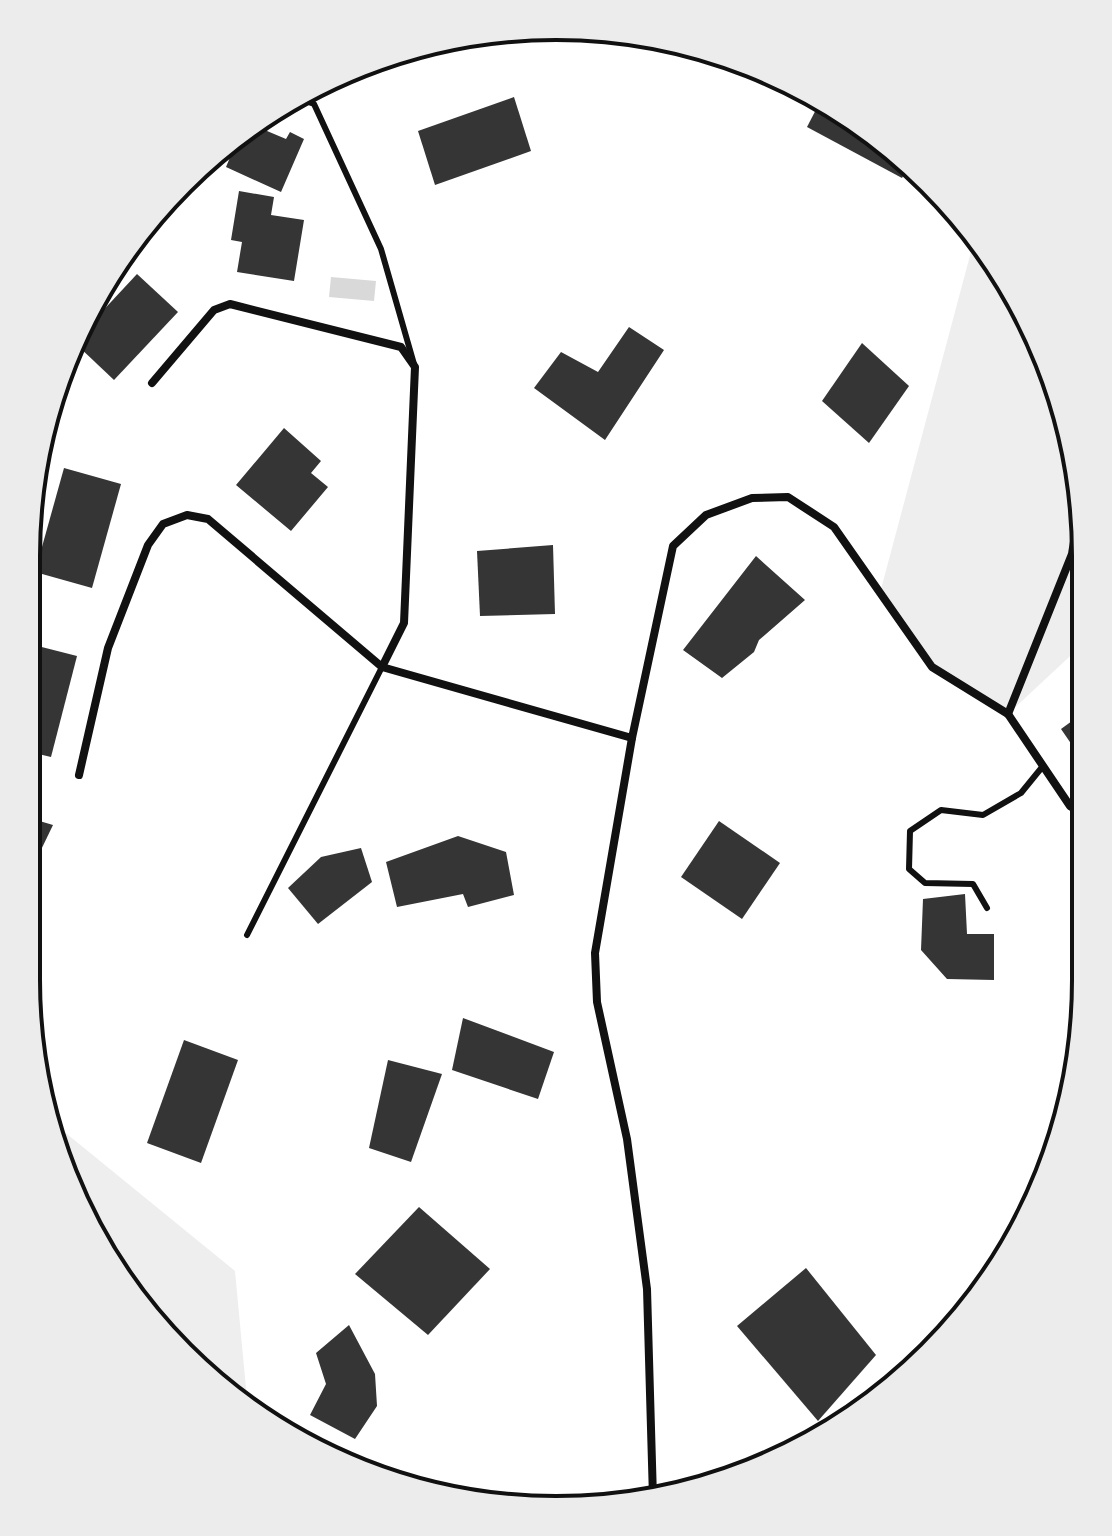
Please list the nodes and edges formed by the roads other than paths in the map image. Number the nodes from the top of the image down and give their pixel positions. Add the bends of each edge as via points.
1 (310, 103) edge
2 (415, 367) junction
3 (152, 383) dead end
4 (1072, 554) edge
5 (382, 667) junction
6 (1008, 714) junction
7 (632, 738) junction
8 (1043, 766) junction
9 (79, 775) dead end
10 (1070, 806) joint
11 (1072, 809) edge
12 (987, 908) dead end
13 (247, 935) dead end
14 (653, 1487) edge

1 - 2 lane via 381,249
2 - 3 street via 401,347 230,304 214,310
2 - 5 street via 404,623
4 - 6 street
5 - 7 street
5 - 9 street via 208,519 187,515 163,524 148,545 108,648
5 - 13 lane
6 - 7 street via 932,667 834,527 788,497 752,498 706,515 673,546
6 - 8 street
7 - 14 street via 596,966 597,1002 627,1139 647,1289
8 - 10 street
8 - 12 lane via 1021,793 983,815 941,810 910,831 909,869 925,883 973,884
10 - 11 lane

